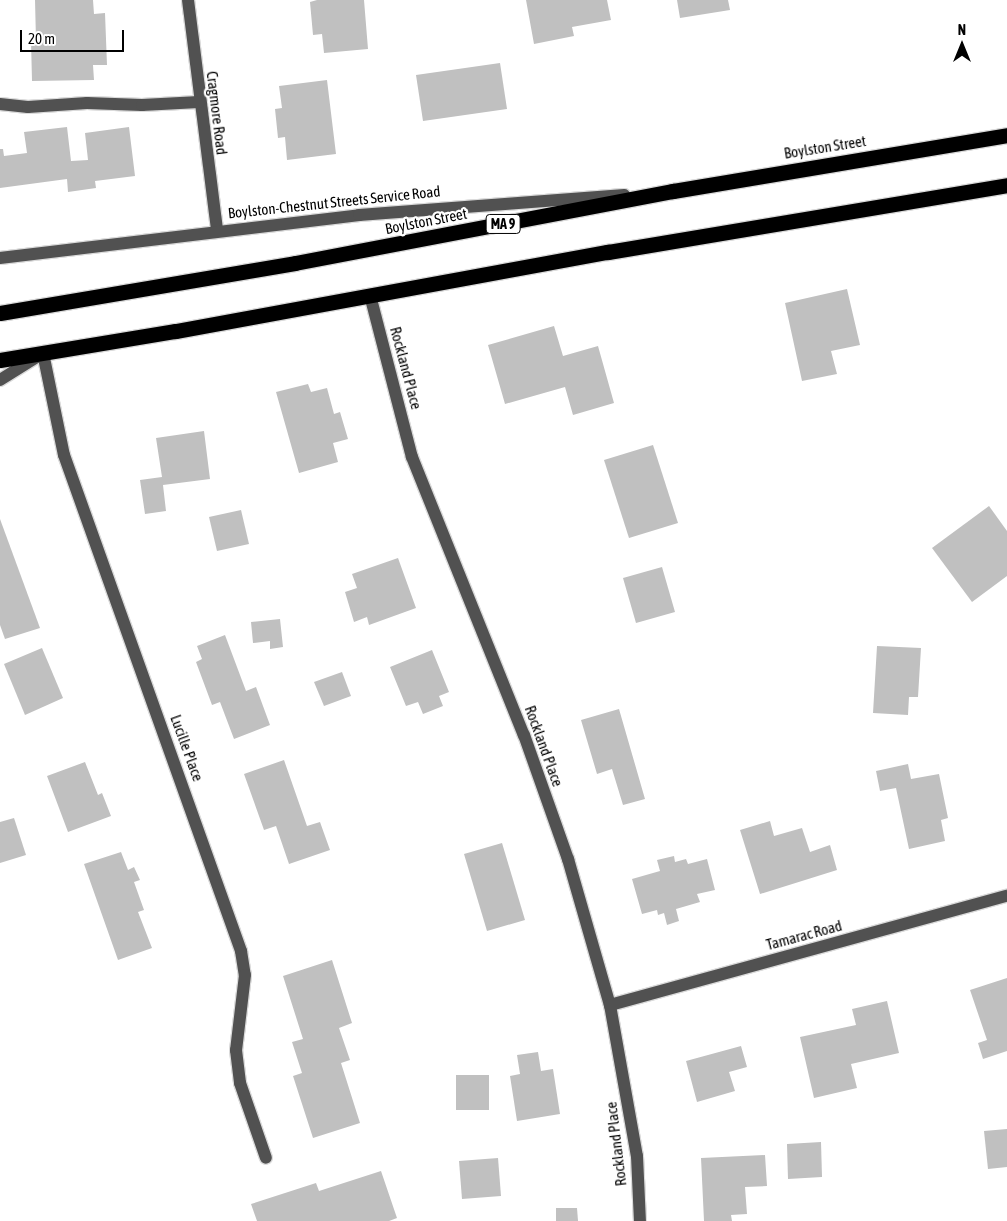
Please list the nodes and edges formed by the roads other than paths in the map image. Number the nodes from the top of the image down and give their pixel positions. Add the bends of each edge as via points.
1 (188, 0) edge
2 (199, 102) junction
3 (0, 104) edge
4 (1007, 135) edge
5 (1007, 185) edge
6 (673, 191) junction
7 (217, 230) junction
8 (0, 258) edge
9 (370, 295) junction
10 (0, 313) edge
11 (43, 353) junction
12 (0, 360) edge
13 (0, 380) edge
14 (1007, 896) edge
15 (610, 1005) junction
16 (266, 1158) dead end
17 (640, 1221) edge

1 - 2 street, Cragmore Road
2 - 3 street via 28,107
2 - 7 street, Cragmore Road
4 - 6 highway, Boylston Street / MA 9
5 - 9 highway
6 - 7 street, Boylston-Chestnut Streets Service Road via 435,208
6 - 10 highway, Boylston Street / MA 9 via 276,266
7 - 8 street, Boylston-Chestnut Streets Service Road
9 - 11 highway
9 - 15 street, Rockland Place via 412,457 524,735 568,859
11 - 12 highway
11 - 13 street
11 - 16 street, Lucille Place via 56,426 70,472 242,950 245,975 237,1058 240,1083
14 - 15 street, Tamarac Road
15 - 17 street, Rockland Place via 637,1156

